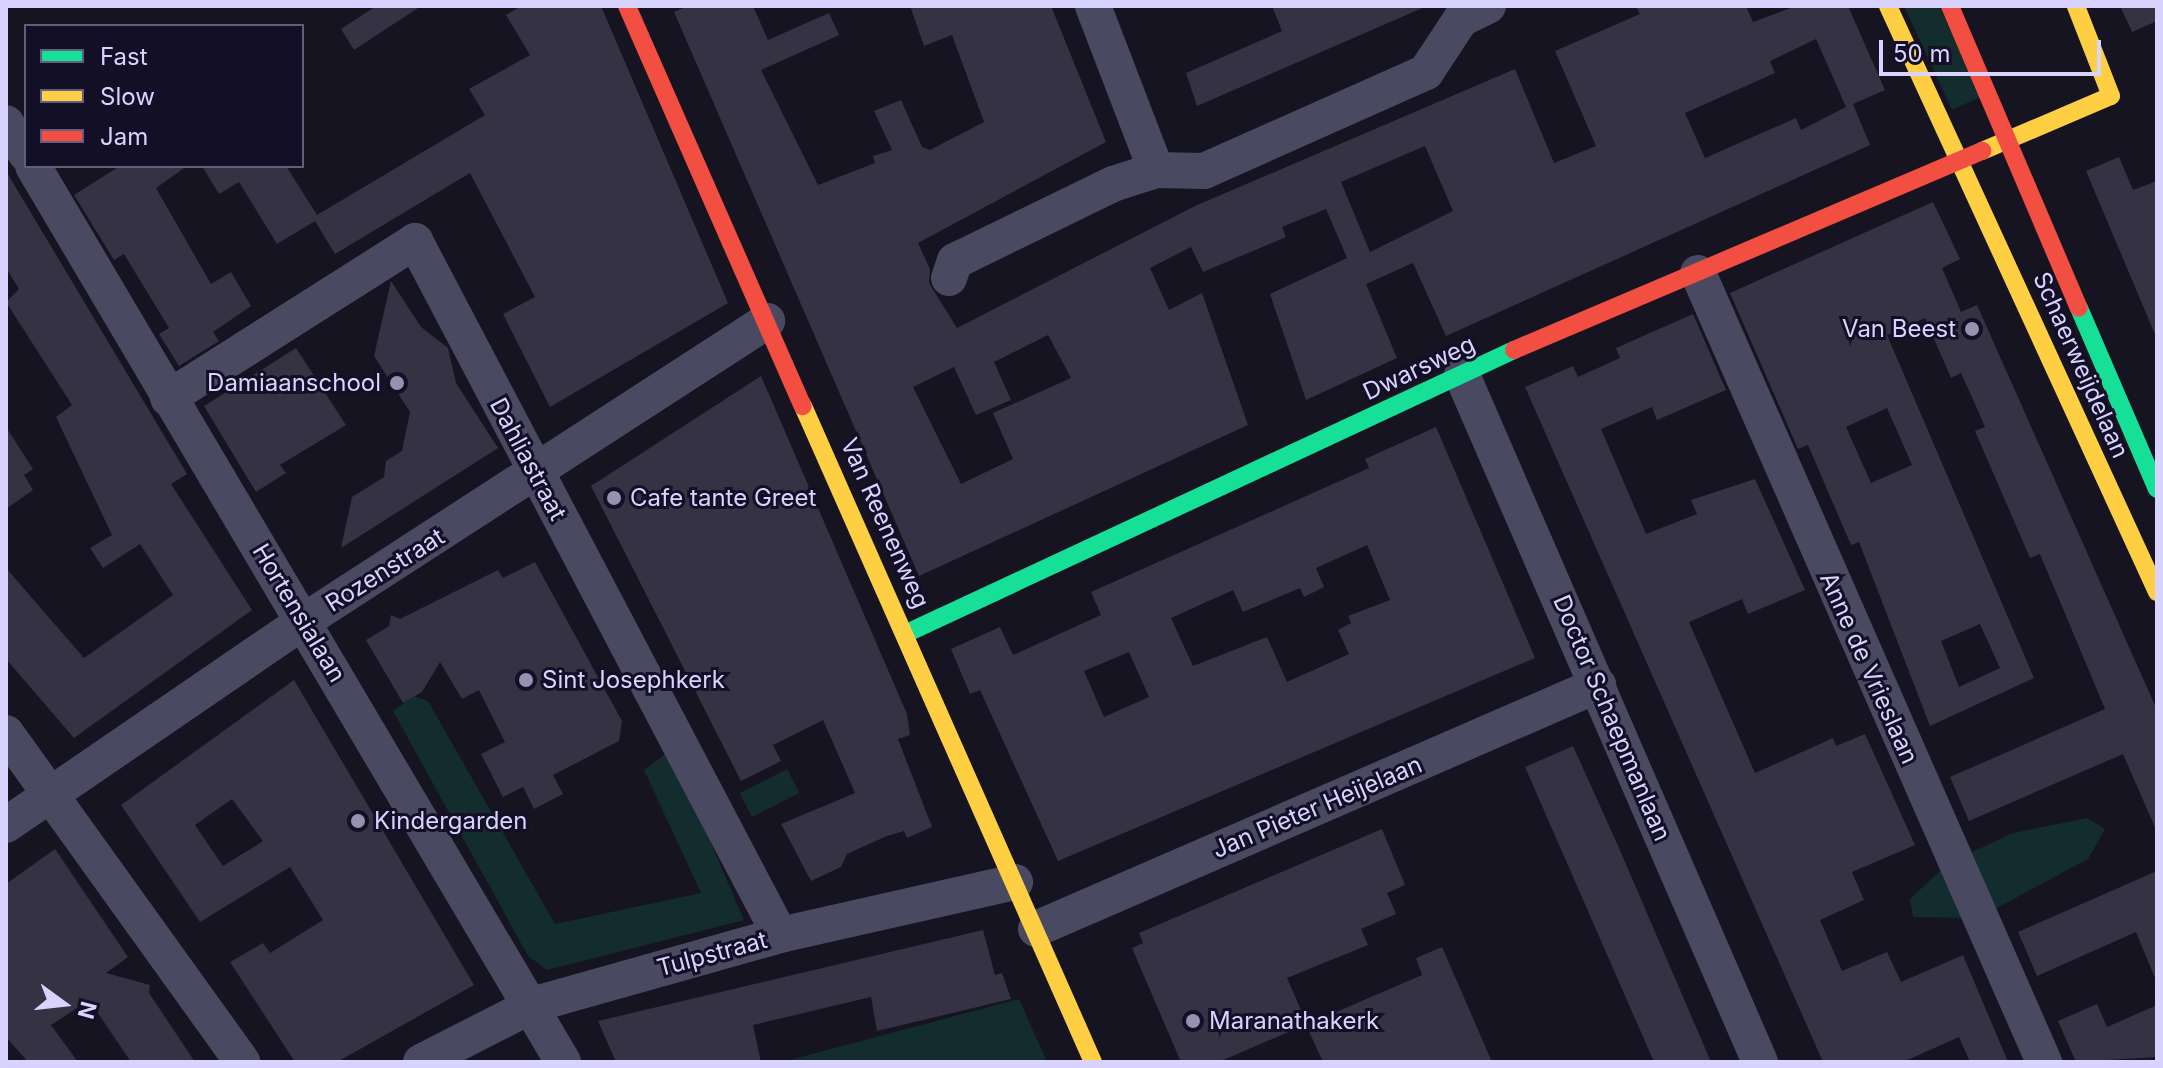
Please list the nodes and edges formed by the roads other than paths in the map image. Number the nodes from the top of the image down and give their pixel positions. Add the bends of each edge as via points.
1 (627, 6) edge
2 (1093, 6) edge
3 (1488, 6) edge
4 (1888, 6) edge
5 (1950, 6) edge
6 (2076, 6) edge
7 (6, 123) edge
8 (2010, 141) junction
9 (24, 151) edge
10 (1957, 159) junction
11 (34, 168) edge
12 (1156, 170) junction
13 (1698, 273) junction
14 (949, 278) dead end
15 (767, 321) junction
16 (1462, 375) junction
17 (168, 398) junction
18 (536, 476) junction
19 (2157, 489) edge
20 (2157, 592) edge
21 (304, 621) junction
22 (907, 633) junction
23 (1598, 685) junction
24 (6, 733) edge
25 (53, 791) junction
26 (6, 825) edge
27 (1015, 882) junction
28 (1036, 929) junction
29 (780, 935) junction
30 (535, 1004) junction
31 (242, 1062) edge
32 (421, 1062) edge
33 (563, 1062) edge
34 (1093, 1062) edge
35 (1760, 1062) edge
36 (2044, 1062) edge

1 - 15 street, Van Reenenweg
2 - 12 street
3 - 12 street via 1461,19 1426,72 1204,171
4 - 10 street, Schaerweijdelaan
5 - 8 street, Schaerweijdelaan
6 - 8 street via 2111,96
7 - 9 street
8 - 10 street
8 - 19 street, Schaerweijdelaan
10 - 13 street, Dwarsweg
10 - 20 street, Schaerweijdelaan
11 - 17 street, Hortensialaan
12 - 14 street via 1113,184 955,261
13 - 16 street, Dwarsweg
13 - 36 street, Anne de Vrieslaan
15 - 18 street, Rozenstraat
15 - 22 street, Van Reenenweg
16 - 22 street, Dwarsweg
16 - 23 street, Doctor Schaepmanlaan
17 - 18 street, Dahliastraat via 415,241
17 - 21 street, Hortensialaan
18 - 21 street, Rozenstraat
18 - 29 street, Dahliastraat
21 - 25 street, Rozenstraat
21 - 30 street, Hortensialaan
22 - 27 street, Van Reenenweg
23 - 28 street, Jan Pieter Heijelaan
23 - 35 street, Doctor Schaepmanlaan
24 - 25 street
25 - 26 street, Rozenstraat
25 - 31 street
27 - 28 street, Van Reenenweg
27 - 29 street, Tulpstraat
28 - 34 street, Van Reenenweg
29 - 30 street, Tulpstraat
30 - 32 street, Tulpstraat
30 - 33 street, Hortensialaan

